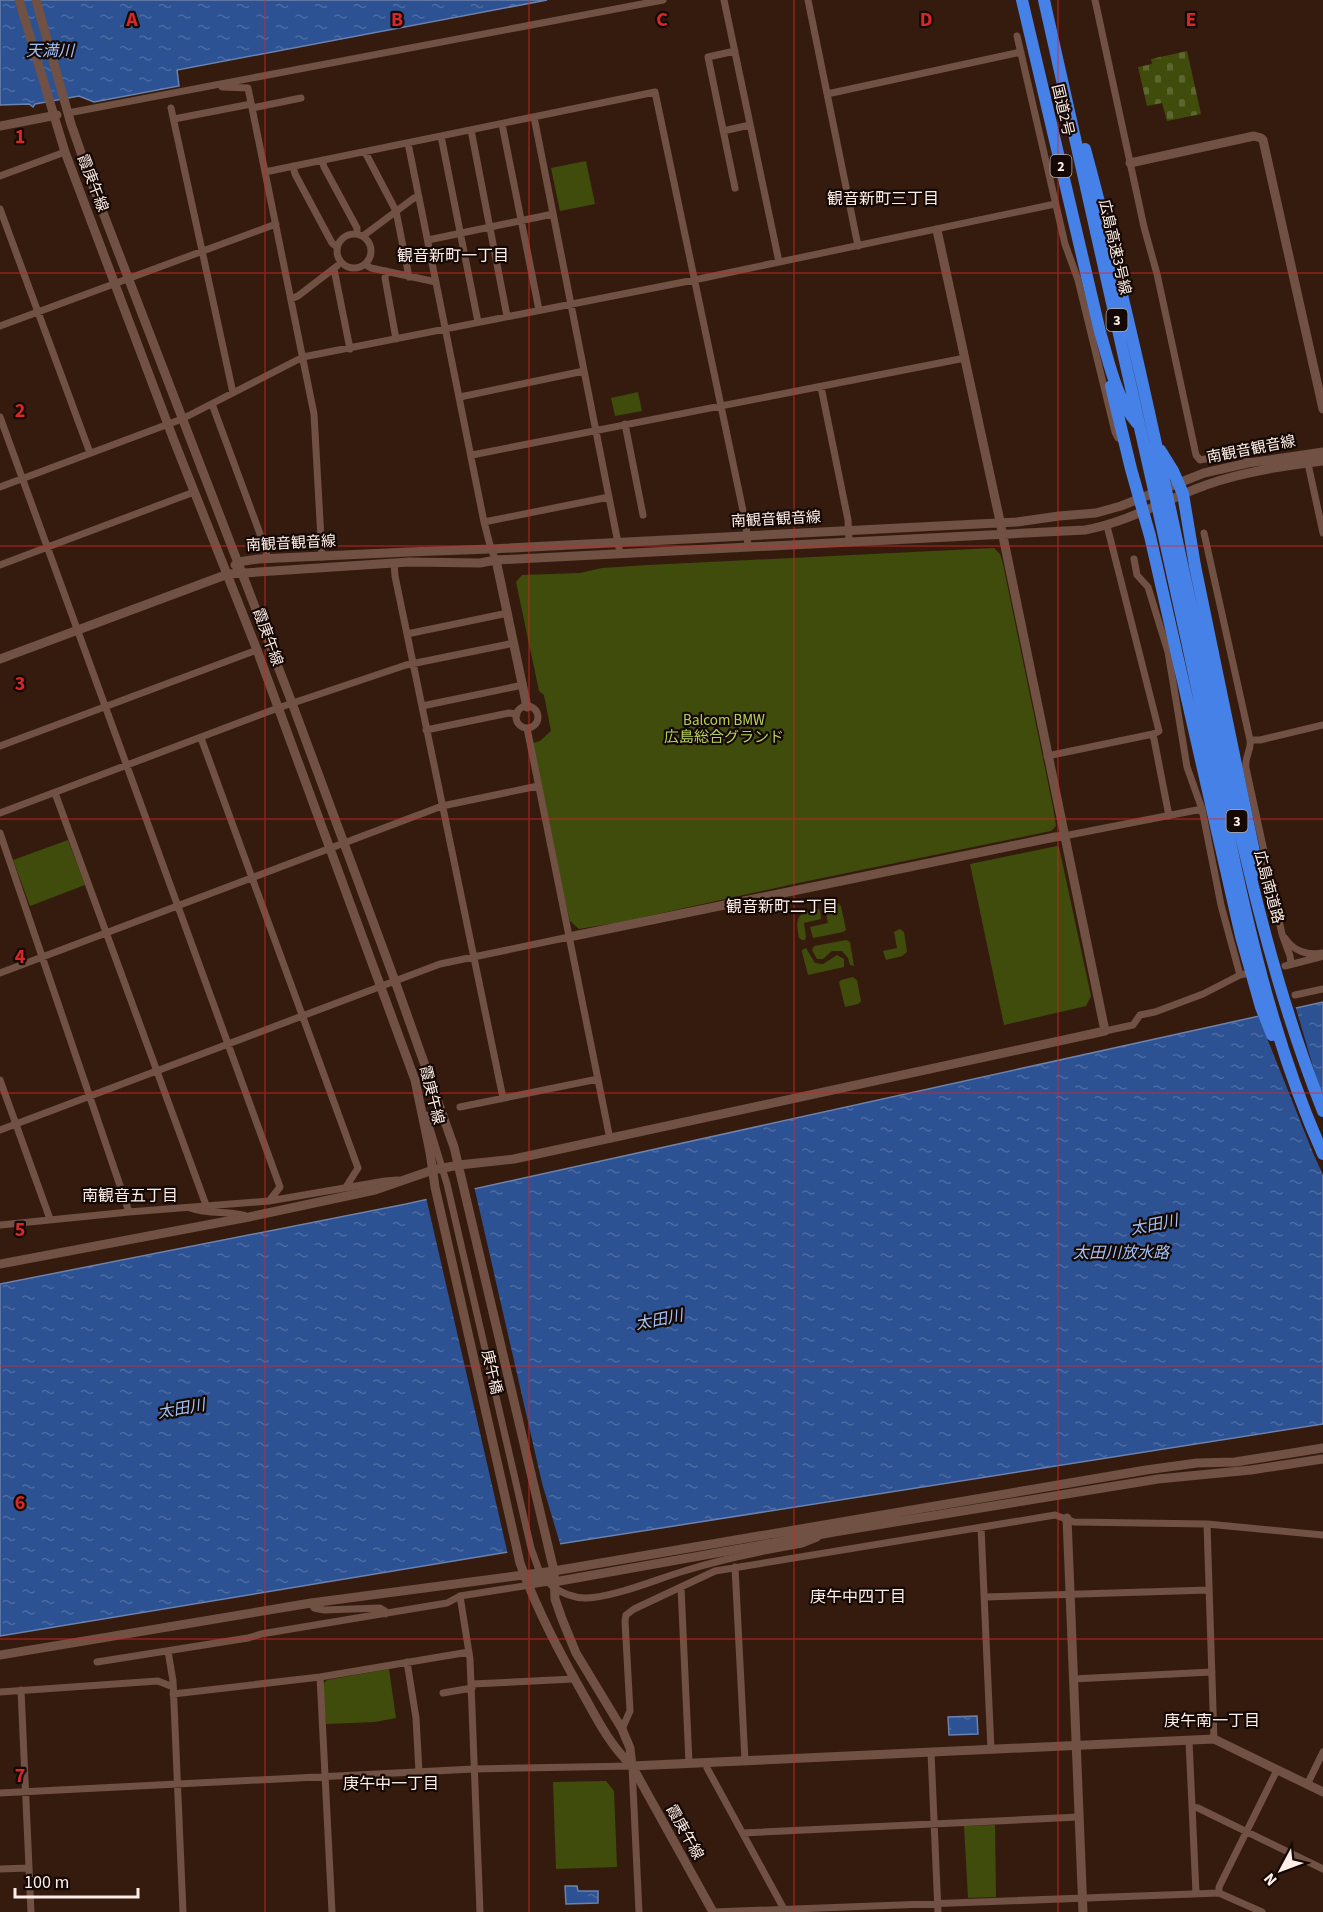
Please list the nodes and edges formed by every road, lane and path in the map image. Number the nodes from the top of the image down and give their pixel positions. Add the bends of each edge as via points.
1 (19, 0) edge
2 (36, 0) edge
3 (663, 0) edge
4 (724, 0) edge
5 (808, 0) edge
6 (1022, 0) edge
7 (1044, 0) edge
8 (1095, 0) edge
9 (1017, 36) dead end
10 (735, 51) junction
11 (1021, 52) junction
12 (209, 86) junction
13 (828, 94) junction
14 (301, 98) dead end
15 (251, 106) junction
16 (171, 108) dead end
17 (68, 113) junction
18 (54, 116) junction
19 (534, 117) junction
20 (174, 120) junction
21 (502, 124) junction
22 (750, 125) junction
23 (0, 126) edge
24 (471, 130) junction
25 (723, 131) junction
26 (441, 136) junction
27 (408, 143) junction
28 (65, 152) junction
29 (365, 152) junction
30 (322, 160) junction
31 (1130, 163) junction
32 (293, 166) junction
33 (265, 172) junction
34 (0, 176) edge
35 (735, 188) dead end
36 (419, 197) junction
37 (1055, 204) junction
38 (0, 209) edge
39 (396, 211) junction
40 (553, 214) junction
41 (520, 221) junction
42 (276, 224) junction
43 (490, 227) junction
44 (938, 230) junction
45 (460, 233) junction
46 (360, 235) junction
47 (428, 240) junction
48 (858, 246) junction
49 (337, 248) junction
50 (203, 252) junction
51 (779, 262) junction
52 (341, 263) junction
53 (366, 265) junction
54 (334, 269) junction
55 (386, 271) junction
56 (409, 277) junction
57 (128, 280) junction
58 (694, 280) junction
59 (436, 282) junction
60 (114, 284) junction
61 (291, 299) junction
62 (571, 304) junction
63 (539, 310) junction
64 (38, 312) junction
65 (507, 316) junction
66 (478, 322) junction
67 (0, 326) edge
68 (446, 329) junction
69 (1100, 332) junction
70 (396, 339) junction
71 (350, 349) junction
72 (303, 357) junction
73 (965, 358) junction
74 (584, 371) junction
75 (821, 387) junction
76 (233, 393) junction
77 (460, 397) junction
78 (212, 404) junction
79 (722, 406) junction
80 (1323, 410) edge
81 (0, 417) edge
82 (182, 419) junction
83 (625, 424) junction
84 (168, 425) junction
85 (596, 430) junction
86 (1125, 440) junction
87 (1323, 452) edge
88 (90, 453) junction
89 (472, 455) junction
90 (1306, 459) junction
91 (1323, 461) edge
92 (1248, 463) junction
93 (22, 478) junction
94 (0, 487) edge
95 (1181, 488) junction
96 (194, 492) junction
97 (609, 497) junction
98 (1140, 498) junction
99 (1143, 511) junction
100 (643, 515) dead end
101 (484, 522) junction
102 (1001, 523) junction
103 (1107, 526) junction
104 (848, 530) junction
105 (1204, 533) dead end
106 (1323, 533) edge
107 (1002, 534) junction
108 (747, 535) junction
109 (619, 542) junction
110 (849, 542) junction
111 (748, 547) junction
112 (47, 548) junction
113 (491, 549) junction
114 (620, 553) junction
115 (322, 557) junction
116 (267, 559) junction
117 (1134, 559) dead end
118 (496, 560) junction
119 (238, 562) junction
120 (394, 563) junction
121 (1211, 563) junction
122 (0, 565) edge
123 (1196, 568) junction
124 (228, 574) junction
125 (243, 574) junction
126 (508, 613) junction
127 (78, 629) junction
128 (407, 634) junction
129 (1192, 640) junction
130 (514, 644) junction
131 (257, 650) junction
132 (0, 659) edge
133 (412, 663) junction
134 (523, 685) junction
135 (292, 703) junction
136 (422, 706) junction
137 (527, 706) junction
138 (105, 707) junction
139 (278, 708) junction
140 (517, 714) junction
141 (1179, 718) junction
142 (1323, 725) edge
143 (527, 728) junction
144 (1193, 728) junction
145 (426, 730) junction
146 (1153, 734) junction
147 (201, 738) junction
148 (1250, 740) junction
149 (0, 746) edge
150 (1047, 756) junction
151 (126, 766) junction
152 (538, 786) junction
153 (55, 793) junction
154 (442, 806) junction
155 (1202, 809) junction
156 (0, 813) edge
157 (1169, 816) junction
158 (0, 833) edge
159 (1064, 836) junction
160 (344, 843) junction
161 (330, 848) junction
162 (252, 878) junction
163 (1257, 898) junction
164 (178, 906) junction
165 (106, 934) junction
166 (1282, 934) junction
167 (569, 936) junction
168 (1323, 955) edge
169 (43, 957) junction
170 (472, 957) junction
171 (0, 973) edge
172 (395, 981) junction
173 (382, 986) junction
174 (1323, 989) edge
175 (1290, 998) junction
176 (1266, 1006) junction
177 (302, 1016) junction
178 (1105, 1031) junction
179 (228, 1044) junction
180 (157, 1071) junction
181 (598, 1079) junction
182 (0, 1080) edge
183 (90, 1096) junction
184 (503, 1098) junction
185 (460, 1107) dead end
186 (1323, 1111) edge
187 (16, 1124) junction
188 (0, 1130) edge
189 (610, 1139) junction
190 (1323, 1154) edge
191 (459, 1165) junction
192 (438, 1169) junction
193 (403, 1180) junction
194 (346, 1187) junction
195 (435, 1187) joint
196 (269, 1201) junction
197 (206, 1205) junction
198 (188, 1207) junction
199 (129, 1212) junction
200 (249, 1217) junction
201 (50, 1219) junction
202 (0, 1225) edge
203 (0, 1264) edge
204 (1323, 1448) edge
205 (1323, 1459) edge
206 (1066, 1518) junction
207 (1207, 1524) junction
208 (981, 1527) junction
209 (834, 1532) junction
210 (1323, 1535) edge
211 (735, 1567) junction
212 (554, 1571) junction
213 (524, 1575) junction
214 (554, 1582) junction
215 (527, 1585) junction
216 (681, 1587) junction
217 (1209, 1590) junction
218 (1068, 1594) junction
219 (460, 1596) junction
220 (985, 1597) junction
221 (311, 1603) junction
222 (386, 1614) junction
223 (168, 1651) junction
224 (469, 1652) junction
225 (0, 1655) edge
226 (97, 1662) dead end
227 (407, 1662) junction
228 (1212, 1672) junction
229 (320, 1677) junction
230 (574, 1679) junction
231 (1073, 1679) junction
232 (472, 1686) junction
233 (21, 1690) junction
234 (173, 1690) junction
235 (0, 1692) edge
236 (443, 1693) dead end
237 (621, 1730) junction
238 (1214, 1739) junction
239 (1189, 1741) junction
240 (1076, 1746) junction
241 (991, 1750) junction
242 (931, 1752) junction
243 (1323, 1752) edge
244 (745, 1761) junction
245 (689, 1763) junction
246 (707, 1763) junction
247 (632, 1766) junction
248 (474, 1769) junction
249 (1277, 1770) junction
250 (419, 1772) junction
251 (325, 1777) junction
252 (178, 1784) junction
253 (1307, 1785) junction
254 (26, 1791) junction
255 (0, 1792) edge
256 (1323, 1792) edge
257 (1192, 1807) junction
258 (1079, 1817) junction
259 (934, 1824) junction
260 (1246, 1831) junction
261 (742, 1833) junction
262 (29, 1868) junction
263 (0, 1869) edge
264 (1323, 1869) edge
265 (1197, 1893) junction
266 (1219, 1893) junction
267 (1083, 1898) junction
268 (938, 1904) junction
269 (784, 1910) edge
270 (31, 1912) edge
271 (183, 1912) edge
272 (332, 1912) edge
273 (480, 1912) edge
274 (639, 1912) edge
275 (713, 1912) edge
276 (938, 1912) edge
277 (1083, 1912) edge
278 (1262, 1912) edge

1 - 18 street, 霞庚午線
2 - 17 street
3 - 12 street
4 - 10 street
5 - 13 street
6 - 69 highway, 国道2号 / 2
7 - 129 highway, 広島高速3号線 / 3 via 1123,297
8 - 31 street
9 - 11 street
10 - 22 street
10 - 25 street via 708,57
11 - 13 street
11 - 37 street
12 - 15 street via 248,88
12 - 17 street
13 - 48 street
14 - 15 street
15 - 20 street
15 - 33 street
16 - 20 street
17 - 18 street
17 - 57 street
18 - 23 street
18 - 28 street, 霞庚午線
19 - 21 street
19 - 40 street
19 - 58 street via 655,92
20 - 50 street
21 - 24 street
21 - 41 street
22 - 25 street
22 - 51 street
24 - 26 street
24 - 43 street
25 - 35 street
26 - 27 street
26 - 45 street
27 - 29 street
27 - 36 street
28 - 34 street
28 - 60 street, 霞庚午線
29 - 30 street
29 - 39 street
30 - 32 street
30 - 46 street
31 - 80 street via 1254,136 1263,140
31 - 92 street via 1196,455 1200,460 1243,452
32 - 33 street
32 - 49 street
33 - 42 street
36 - 39 street
36 - 47 street
37 - 44 street
37 - 86 street via 1078,280 1114,432
38 - 64 street
39 - 46 street
39 - 56 street
40 - 41 street
40 - 62 street
41 - 43 street
41 - 63 street
42 - 50 street
42 - 61 street
43 - 45 street
43 - 65 street
44 - 48 street
44 - 73 street
45 - 47 street
45 - 66 street
46 - 49 street via 346,236
46 - 53 street via 372,249
47 - 59 street
48 - 51 street
49 - 52 street
50 - 57 street
50 - 76 street
51 - 58 street
52 - 53 street via 353,269
52 - 54 street
53 - 55 street
54 - 61 street
54 - 71 street
55 - 56 street
55 - 70 street
56 - 59 street
57 - 60 street
57 - 82 street
58 - 62 street
58 - 79 street
59 - 68 street
60 - 64 street
60 - 84 street, 霞庚午線
61 - 72 street
62 - 63 street
62 - 74 street
63 - 65 street
64 - 67 street
64 - 88 street
65 - 66 street
66 - 68 street
68 - 70 street
68 - 77 street
69 - 86 highway, 国道2号 / 2
69 - 95 highway, 国道2号 / 2 via 1117,386 1132,417 1162,453
70 - 71 street
71 - 72 street
72 - 76 street
72 - 115 street via 314,414
73 - 75 street
73 - 102 street
74 - 77 street
74 - 85 street
75 - 79 street
75 - 104 street
76 - 78 street
77 - 89 street
78 - 82 street
78 - 116 street
79 - 83 street
79 - 108 street
81 - 93 street
82 - 84 street
82 - 119 street
83 - 85 street
83 - 100 street
84 - 88 street
84 - 96 street, 霞庚午線
85 - 89 street
85 - 97 street
86 - 98 highway, 国道2号 / 2
87 - 90 street, 南観音観音線
88 - 93 street
89 - 101 street
90 - 91 street, 南観音観音線
90 - 92 street, 南観音観音線
90 - 95 street, 南観音観音線
90 - 106 street
92 - 95 street, 南観音観音線 via 1204,473
93 - 94 street
93 - 112 street
95 - 98 street, 南観音観音線
95 - 99 street, 南観音観音線
95 - 123 highway, 2
96 - 112 street
96 - 124 street, 霞庚午線
97 - 101 street
97 - 109 street
98 - 99 highway, 2
98 - 102 street, 南観音観音線 via 1096,513
99 - 103 street, 南観音観音線
99 - 144 highway, 2
101 - 113 street
102 - 104 street, 南観音観音線
102 - 107 street
103 - 107 street, 南観音観音線
103 - 146 street via 1159,731
104 - 108 street, 南観音観音線
104 - 110 street
105 - 121 street
107 - 110 street, 南観音観音線
107 - 150 street
108 - 109 street, 南観音観音線
108 - 111 street
109 - 113 street, 南観音観音線
109 - 114 street
110 - 111 street, 南観音観音線
111 - 114 street, 南観音観音線
112 - 122 street
112 - 127 street
113 - 115 street, 南観音観音線
113 - 118 street
114 - 118 street, 南観音観音線
115 - 116 street, 南観音観音線
116 - 119 street, 南観音観音線
117 - 141 street via 1137,576 1148,587 1168,652
118 - 120 street, 南観音観音線
118 - 126 street
119 - 124 street, 南観音観音線
119 - 125 street
120 - 125 street, 南観音観音線
120 - 128 street
121 - 123 street
121 - 148 street
123 - 163 highway via 1254,852
124 - 125 street, 南観音観音線
124 - 127 street, 南観音観音線
124 - 131 street, 霞庚午線
125 - 135 street
126 - 128 street
126 - 130 street
127 - 132 street, 南観音観音線
127 - 138 street
128 - 133 street
129 - 163 highway, 広島南道路 / 3
129 - 176 highway, 広島南道路 / 3
130 - 133 street
130 - 134 street
131 - 138 street
131 - 139 street, 霞庚午線
133 - 135 street
133 - 136 street
134 - 136 street
134 - 137 street
135 - 139 street
135 - 160 street
136 - 145 street
137 - 140 street
137 - 143 street via 538,717 535,725
138 - 149 street
138 - 151 street
139 - 147 street
139 - 161 street, 霞庚午線
140 - 143 street via 518,723
140 - 145 street
141 - 144 street
141 - 155 street via 1189,774
142 - 148 street
143 - 152 street
144 - 176 highway via 1240,936
145 - 154 street
146 - 150 street
146 - 157 street
147 - 151 street
147 - 162 street
148 - 166 street via 1246,768
150 - 159 street
151 - 153 street
151 - 164 street
152 - 154 street
152 - 167 street
153 - 156 street
153 - 165 street
154 - 160 street
154 - 170 street
155 - 157 street
155 - 178 street via 1221,905 1243,975 1140,1016 1133,1025
157 - 159 street
158 - 169 street
159 - 167 street
159 - 178 street
160 - 161 street
160 - 172 street
161 - 162 street
161 - 173 street, 霞庚午線
162 - 164 street
162 - 177 street
163 - 175 highway, 広島南道路 / 3
164 - 165 street
164 - 179 street
165 - 169 street
165 - 180 street
166 - 168 street via 1298,950
166 - 168 street via 1290,956 1288,965
167 - 170 street
167 - 181 street
169 - 171 street
169 - 183 street
170 - 172 street
170 - 184 street
172 - 173 street
172 - 191 street
173 - 177 street
173 - 192 street, 霞庚午線 via 415,1080
174 - 175 street
175 - 186 highway, 3
176 - 190 highway, 広島南道路 / 3 via 1279,1057
177 - 179 street
177 - 194 street via 358,1168
178 - 189 street
179 - 180 street
179 - 196 street via 280,1187
180 - 183 street
180 - 197 street
181 - 184 street
181 - 189 street
182 - 187 street
183 - 187 street
183 - 199 street
184 - 185 street
187 - 188 street
187 - 201 street
189 - 191 street via 514,1160
191 - 192 street
191 - 212 street
192 - 193 street
192 - 195 street, 霞庚午線
192 - 209 street via 447,1184 531,1548 547,1582 563,1593 595,1597 688,1569 802,1544
193 - 194 street
193 - 200 street via 375,1190
194 - 196 street
195 - 213 street, 庚午橋
196 - 197 street
197 - 198 street
198 - 199 street
198 - 200 street via 203,1213 239,1213
199 - 201 street
200 - 203 street
201 - 202 street
204 - 212 street via 1235,1462 1146,1470
205 - 209 street via 1158,1479
206 - 207 street via 1074,1522
206 - 208 street via 1055,1515
206 - 218 street
207 - 210 street
207 - 217 street
208 - 211 street
208 - 220 street
209 - 214 street
211 - 216 street via 715,1571
211 - 244 street
212 - 213 street
212 - 214 street
213 - 214 street
213 - 215 street, 庚午橋
213 - 221 street
214 - 215 street
214 - 237 street via 555,1599 576,1653
215 - 219 street
215 - 230 street, 庚午橋
216 - 237 street via 626,1615 630,1711
216 - 245 street
217 - 218 street
217 - 228 street
218 - 220 street
218 - 231 street
219 - 222 street via 447,1603
219 - 224 street
220 - 241 street
221 - 222 street via 324,1610 381,1608
221 - 225 street
222 - 223 street
223 - 226 street
223 - 234 street
224 - 227 street
224 - 232 street
227 - 229 street
227 - 250 street
228 - 231 street
228 - 238 street
229 - 234 street
229 - 251 street
230 - 232 street
230 - 247 street, 庚午橋 via 618,1752
231 - 240 street
232 - 236 street
232 - 248 street
233 - 234 street via 158,1681
233 - 235 street
233 - 254 street
234 - 252 street
237 - 247 street via 630,1748
238 - 239 street
238 - 249 street
239 - 240 street
239 - 257 street
240 - 241 street
240 - 258 street
241 - 242 street
242 - 244 street
242 - 259 street
243 - 253 street
244 - 246 street
245 - 246 street
245 - 247 street
246 - 261 street
247 - 248 street
247 - 274 street
247 - 275 street, 霞庚午線
248 - 250 street
248 - 273 street
249 - 253 street
249 - 260 street
250 - 251 street
251 - 252 street
251 - 272 street
252 - 254 street
252 - 271 street
253 - 256 street
254 - 255 street
254 - 262 street
257 - 260 street
257 - 265 street
258 - 259 street
258 - 267 street
259 - 261 street
259 - 268 street
260 - 264 street
260 - 266 street
261 - 269 street
262 - 263 street
262 - 270 street
265 - 266 street
265 - 267 street
266 - 278 street
267 - 268 street
267 - 277 street
268 - 269 street
268 - 276 street
269 - 275 street

